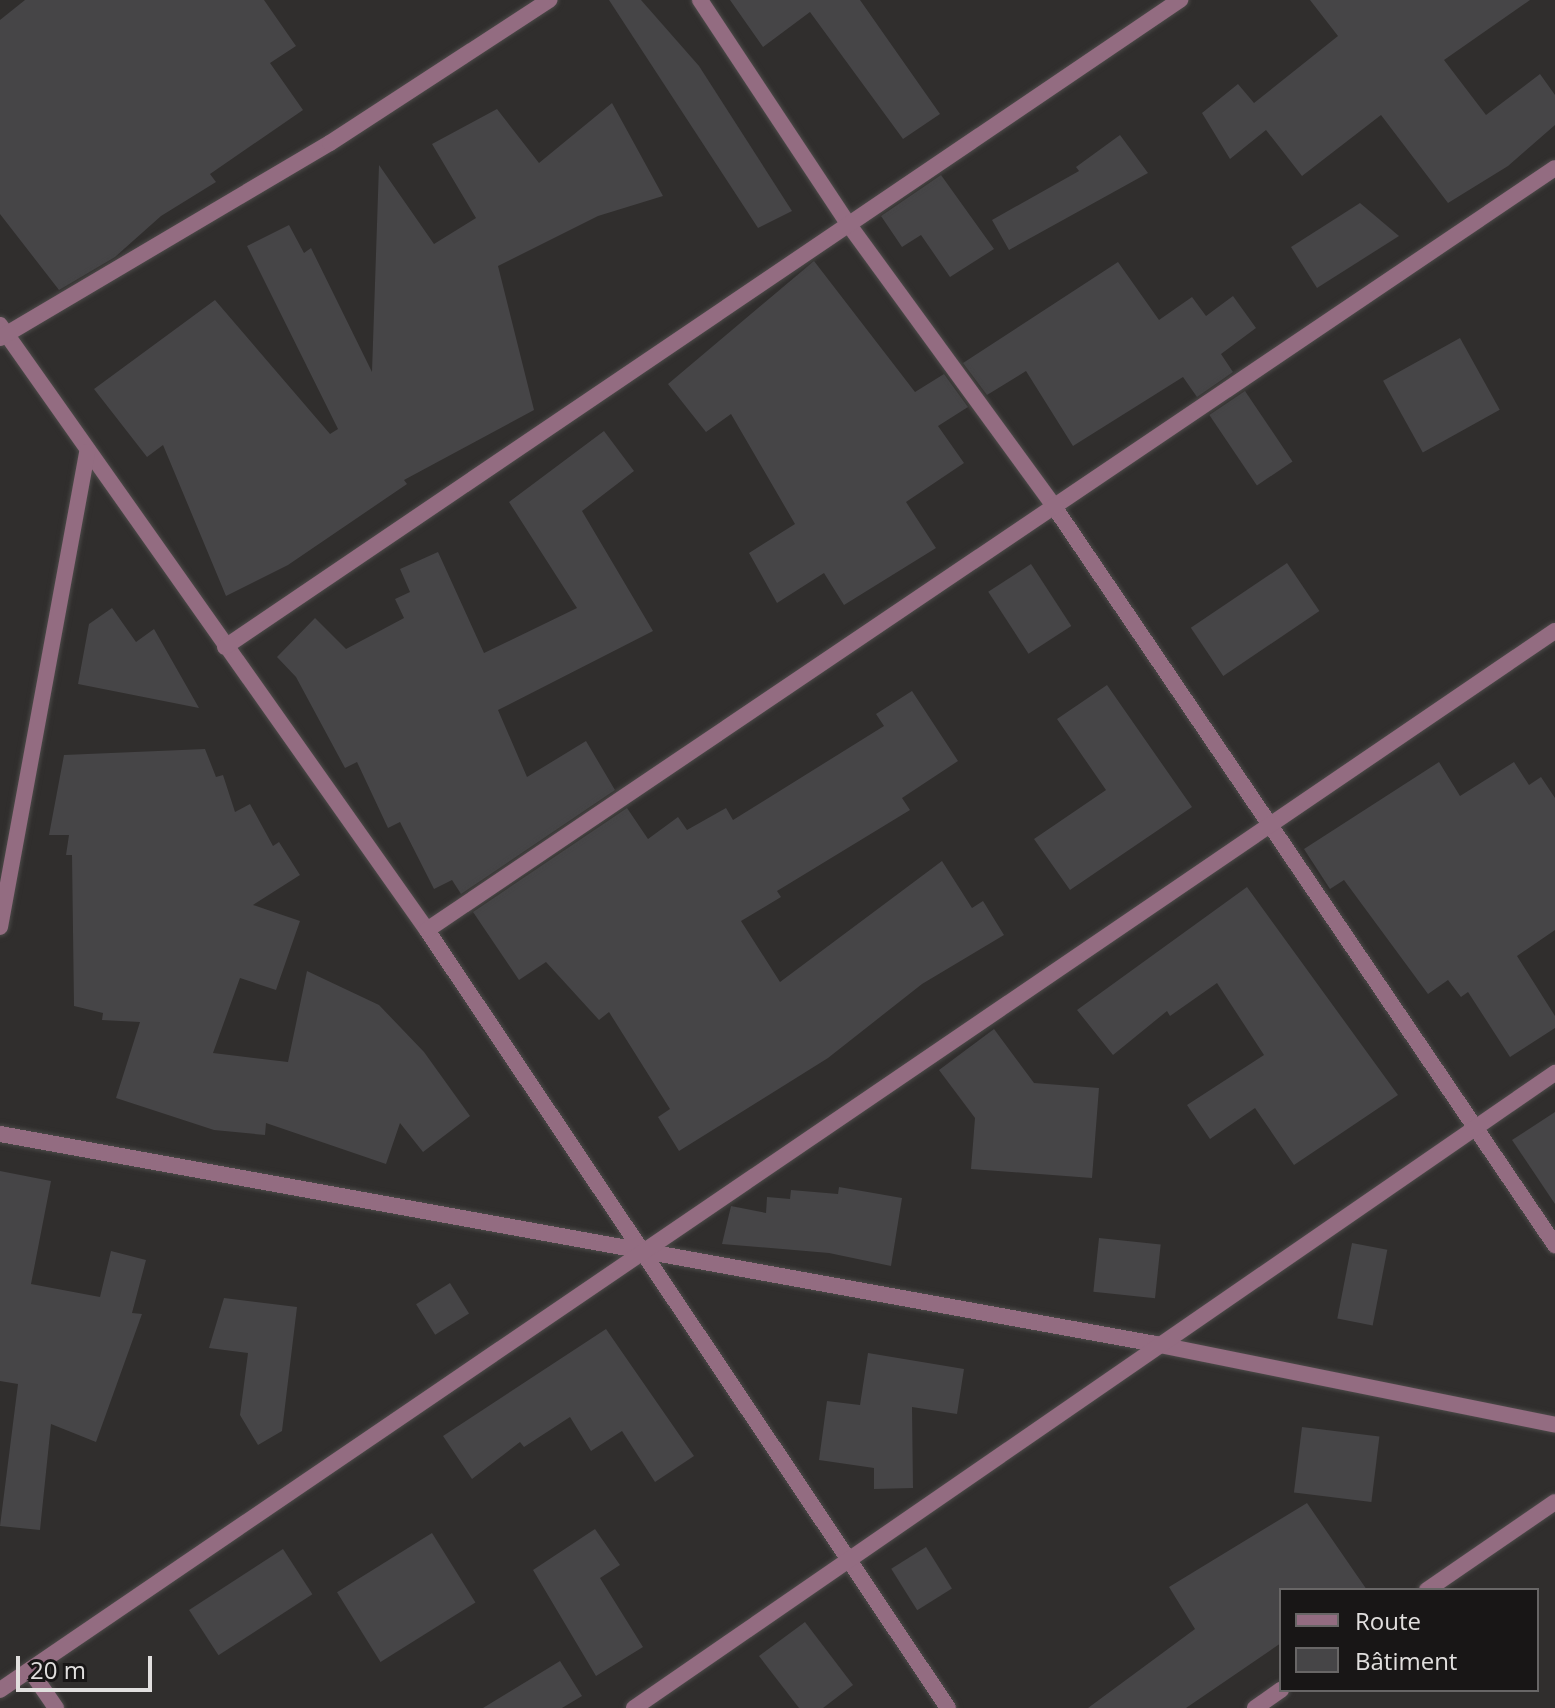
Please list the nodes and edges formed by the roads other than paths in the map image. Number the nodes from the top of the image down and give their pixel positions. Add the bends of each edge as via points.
1 (549, 0) edge
2 (700, 0) edge
3 (1180, 0) edge
4 (1555, 168) edge
5 (849, 225) junction
6 (3, 334) edge
7 (87, 452) junction
8 (1055, 508) junction
9 (1555, 631) edge
10 (225, 647) junction
11 (1268, 825) junction
12 (0, 927) edge
13 (427, 930) junction
14 (1555, 1073) edge
15 (1472, 1129) junction
16 (0, 1134) edge
17 (1555, 1245) edge
18 (644, 1248) junction
19 (1155, 1344) junction
20 (1555, 1425) edge
21 (1555, 1502) edge
22 (848, 1563) junction
23 (1430, 1588) edge
24 (30, 1670) junction
25 (0, 1690) edge
26 (1279, 1691) edge
27 (56, 1708) edge
28 (634, 1708) edge
29 (948, 1708) edge
30 (1255, 1708) edge

1 - 6 street via 330,143
2 - 5 street
3 - 5 street
4 - 8 street
5 - 8 street
5 - 10 street
6 - 7 street
7 - 10 street
7 - 12 street
8 - 11 street
8 - 13 street
9 - 11 street
10 - 13 street
11 - 15 street
11 - 18 street
13 - 18 street
14 - 15 street
15 - 17 street
15 - 19 street
16 - 18 street
18 - 19 street
18 - 22 street
18 - 24 street
19 - 20 street
19 - 22 street
21 - 23 street
22 - 28 street
22 - 29 street
24 - 25 street
24 - 27 street
26 - 30 street

